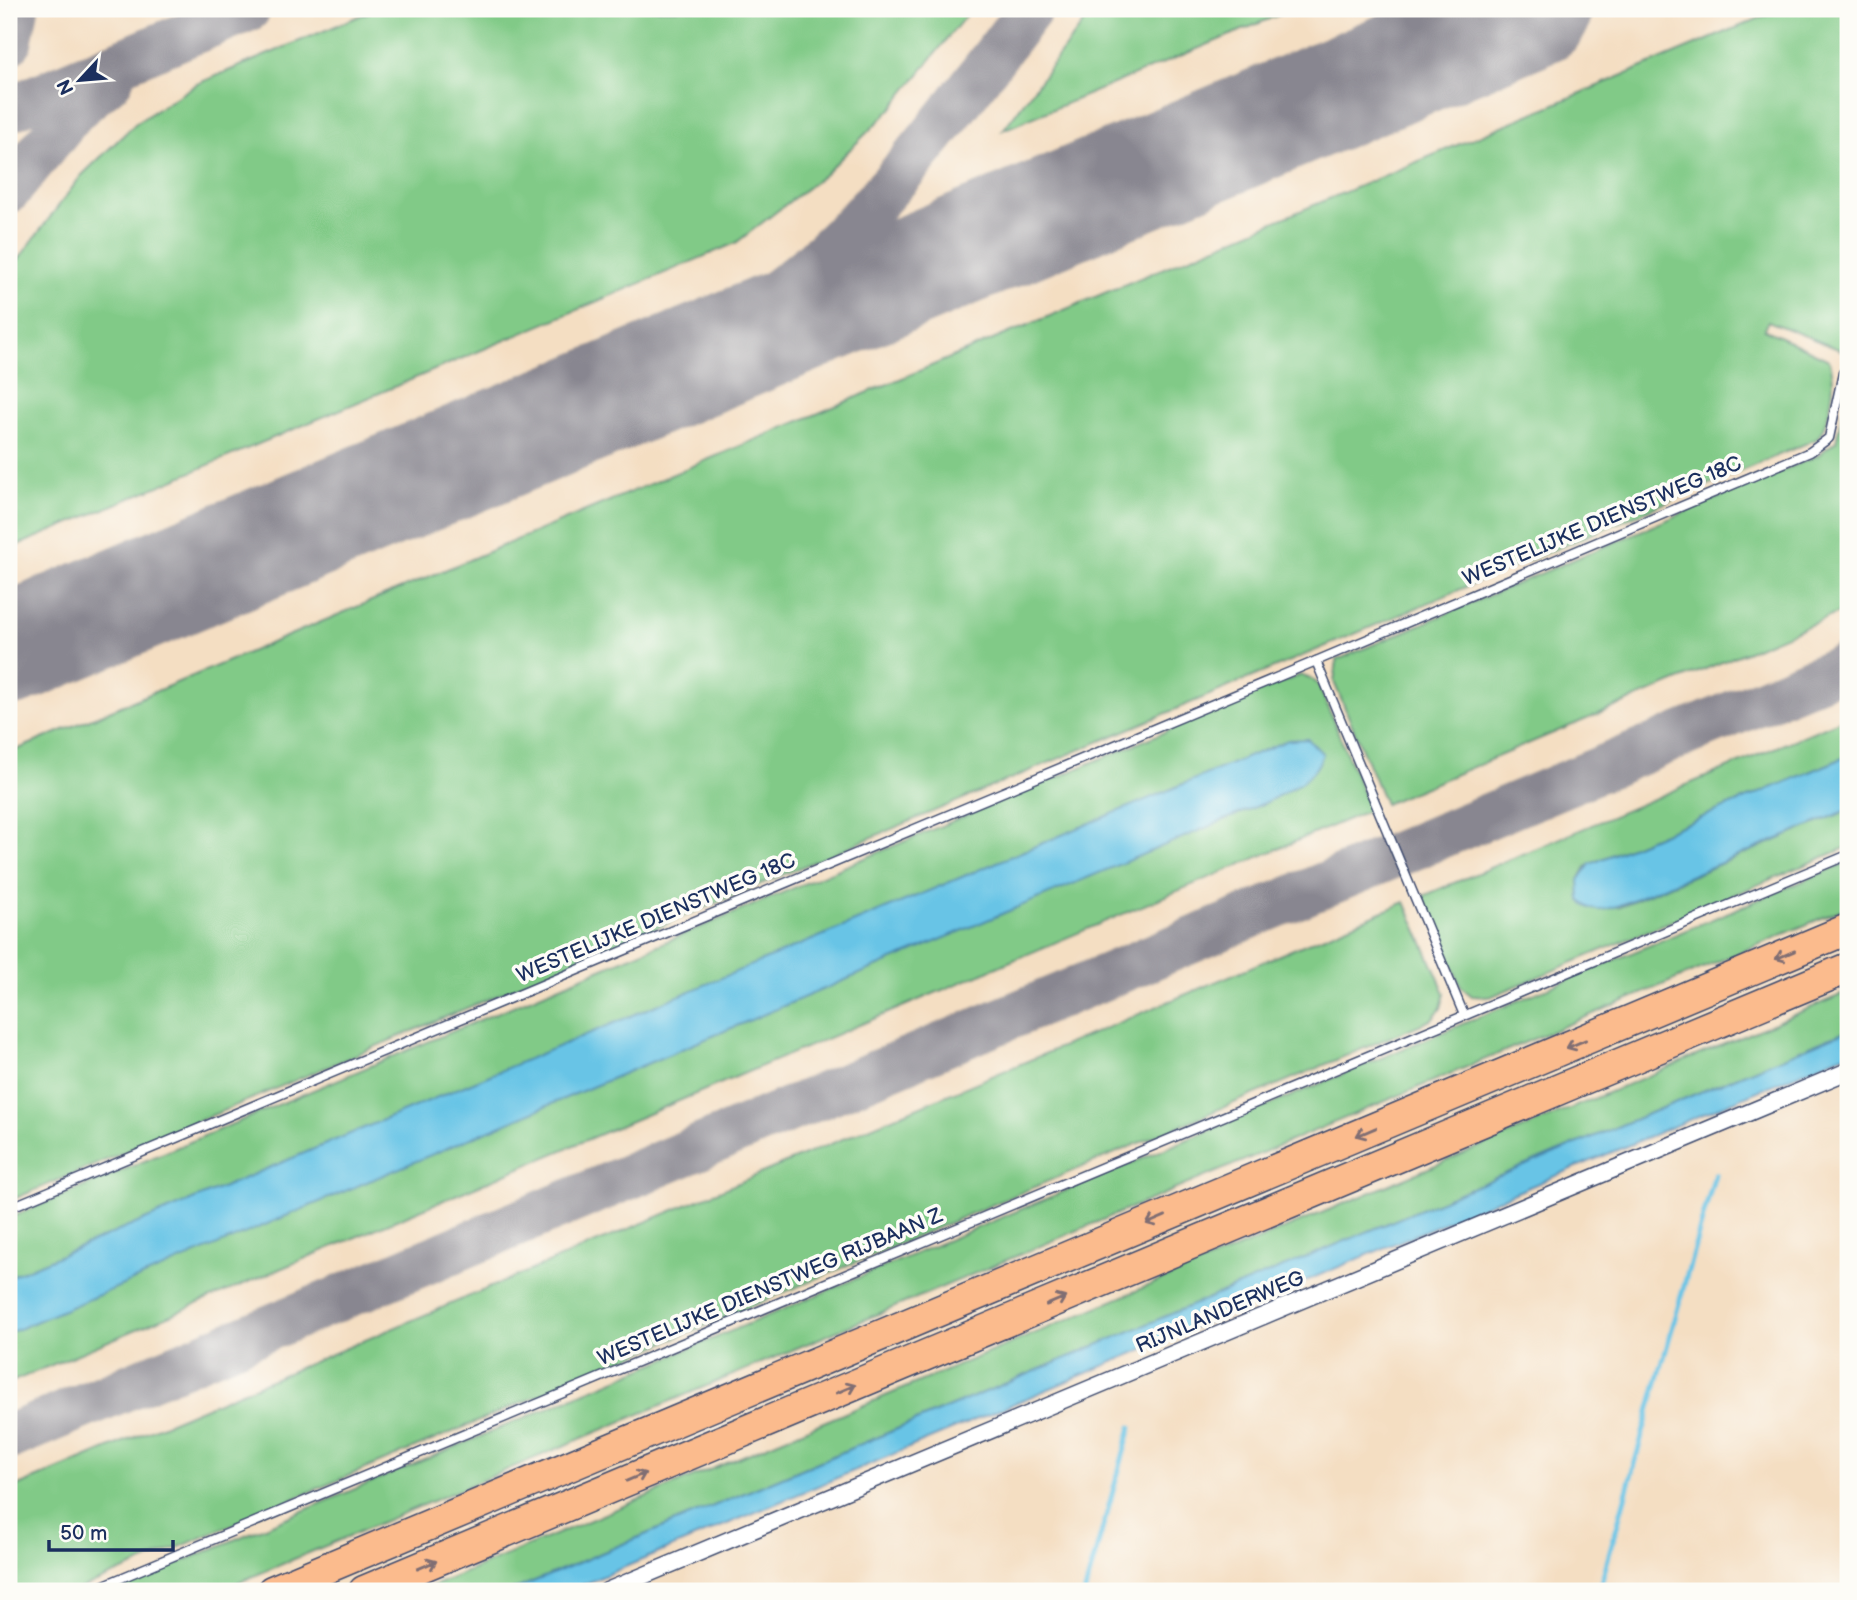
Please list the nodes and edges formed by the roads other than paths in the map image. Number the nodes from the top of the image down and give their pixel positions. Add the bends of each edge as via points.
1 (1848, 366) edge
2 (1316, 661) junction
3 (1848, 855) edge
4 (1848, 929) edge
5 (1848, 968) edge
6 (1464, 1015) junction
7 (1848, 1071) edge
8 (9, 1208) edge
9 (90, 1591) edge
10 (272, 1591) edge
11 (364, 1591) edge
12 (607, 1591) edge

1 - 2 lane, WESTELIJKE DIENSTWEG 18C via 1829,438 1810,452
2 - 6 lane
2 - 8 lane, WESTELIJKE DIENSTWEG 18C
3 - 6 lane, WESTELIJKE DIENSTWEG RIJBAAN Z
4 -> 10 highway
11 -> 5 highway
6 - 9 lane, WESTELIJKE DIENSTWEG RIJBAAN Z
7 - 12 street, RIJNLANDERWEG

